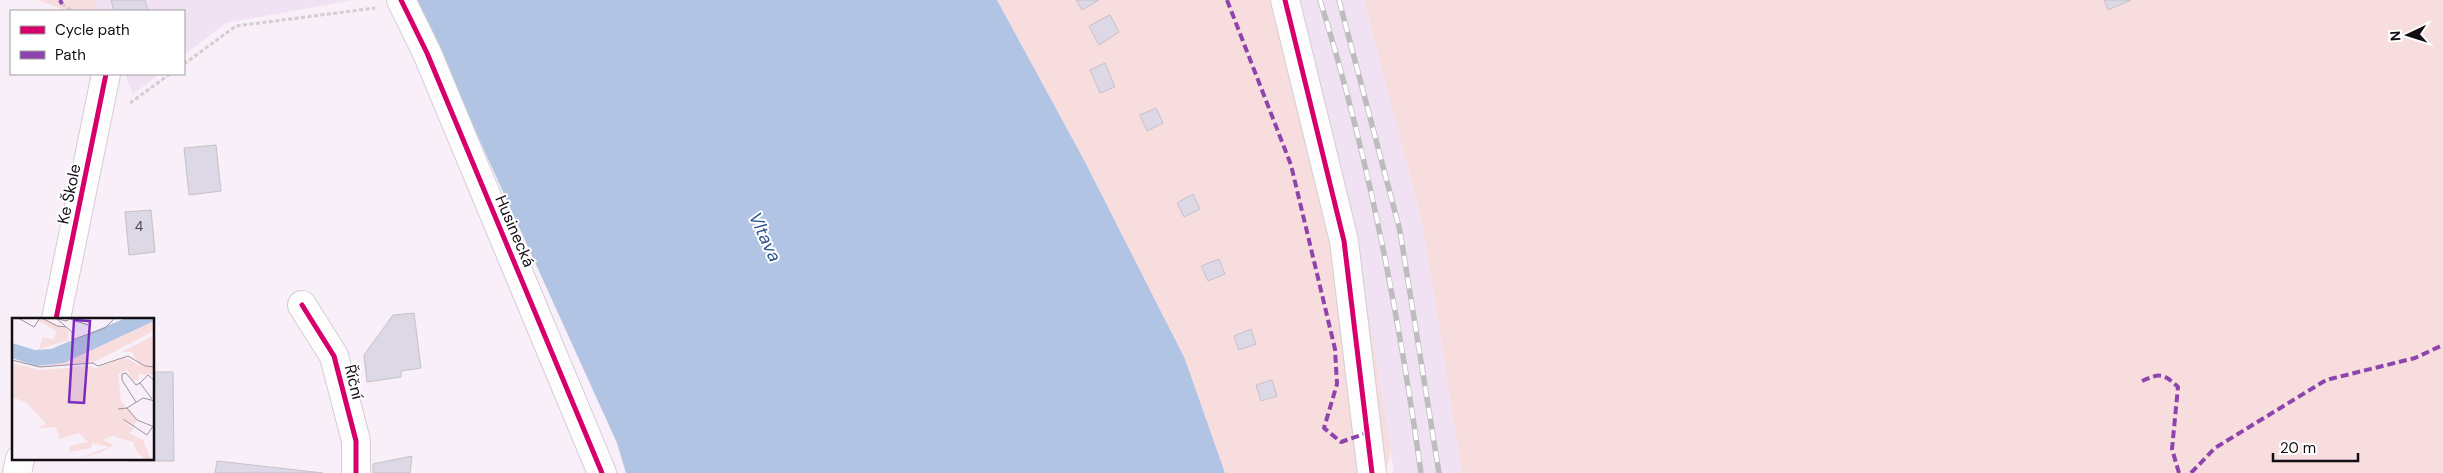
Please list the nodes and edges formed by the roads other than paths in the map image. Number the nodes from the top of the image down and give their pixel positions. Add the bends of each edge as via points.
1 (401, 0) edge
2 (1285, 0) edge
3 (106, 75) edge
4 (302, 305) dead end
5 (56, 318) edge
6 (20, 460) edge
7 (17, 473) edge
8 (356, 473) edge
9 (602, 473) edge
10 (1372, 473) edge

1 - 9 street, Husinecká via 431,62
2 - 10 street via 1344,241
3 - 5 street, Ke Škole
4 - 8 street, Říční via 334,356 356,441
6 - 7 street

